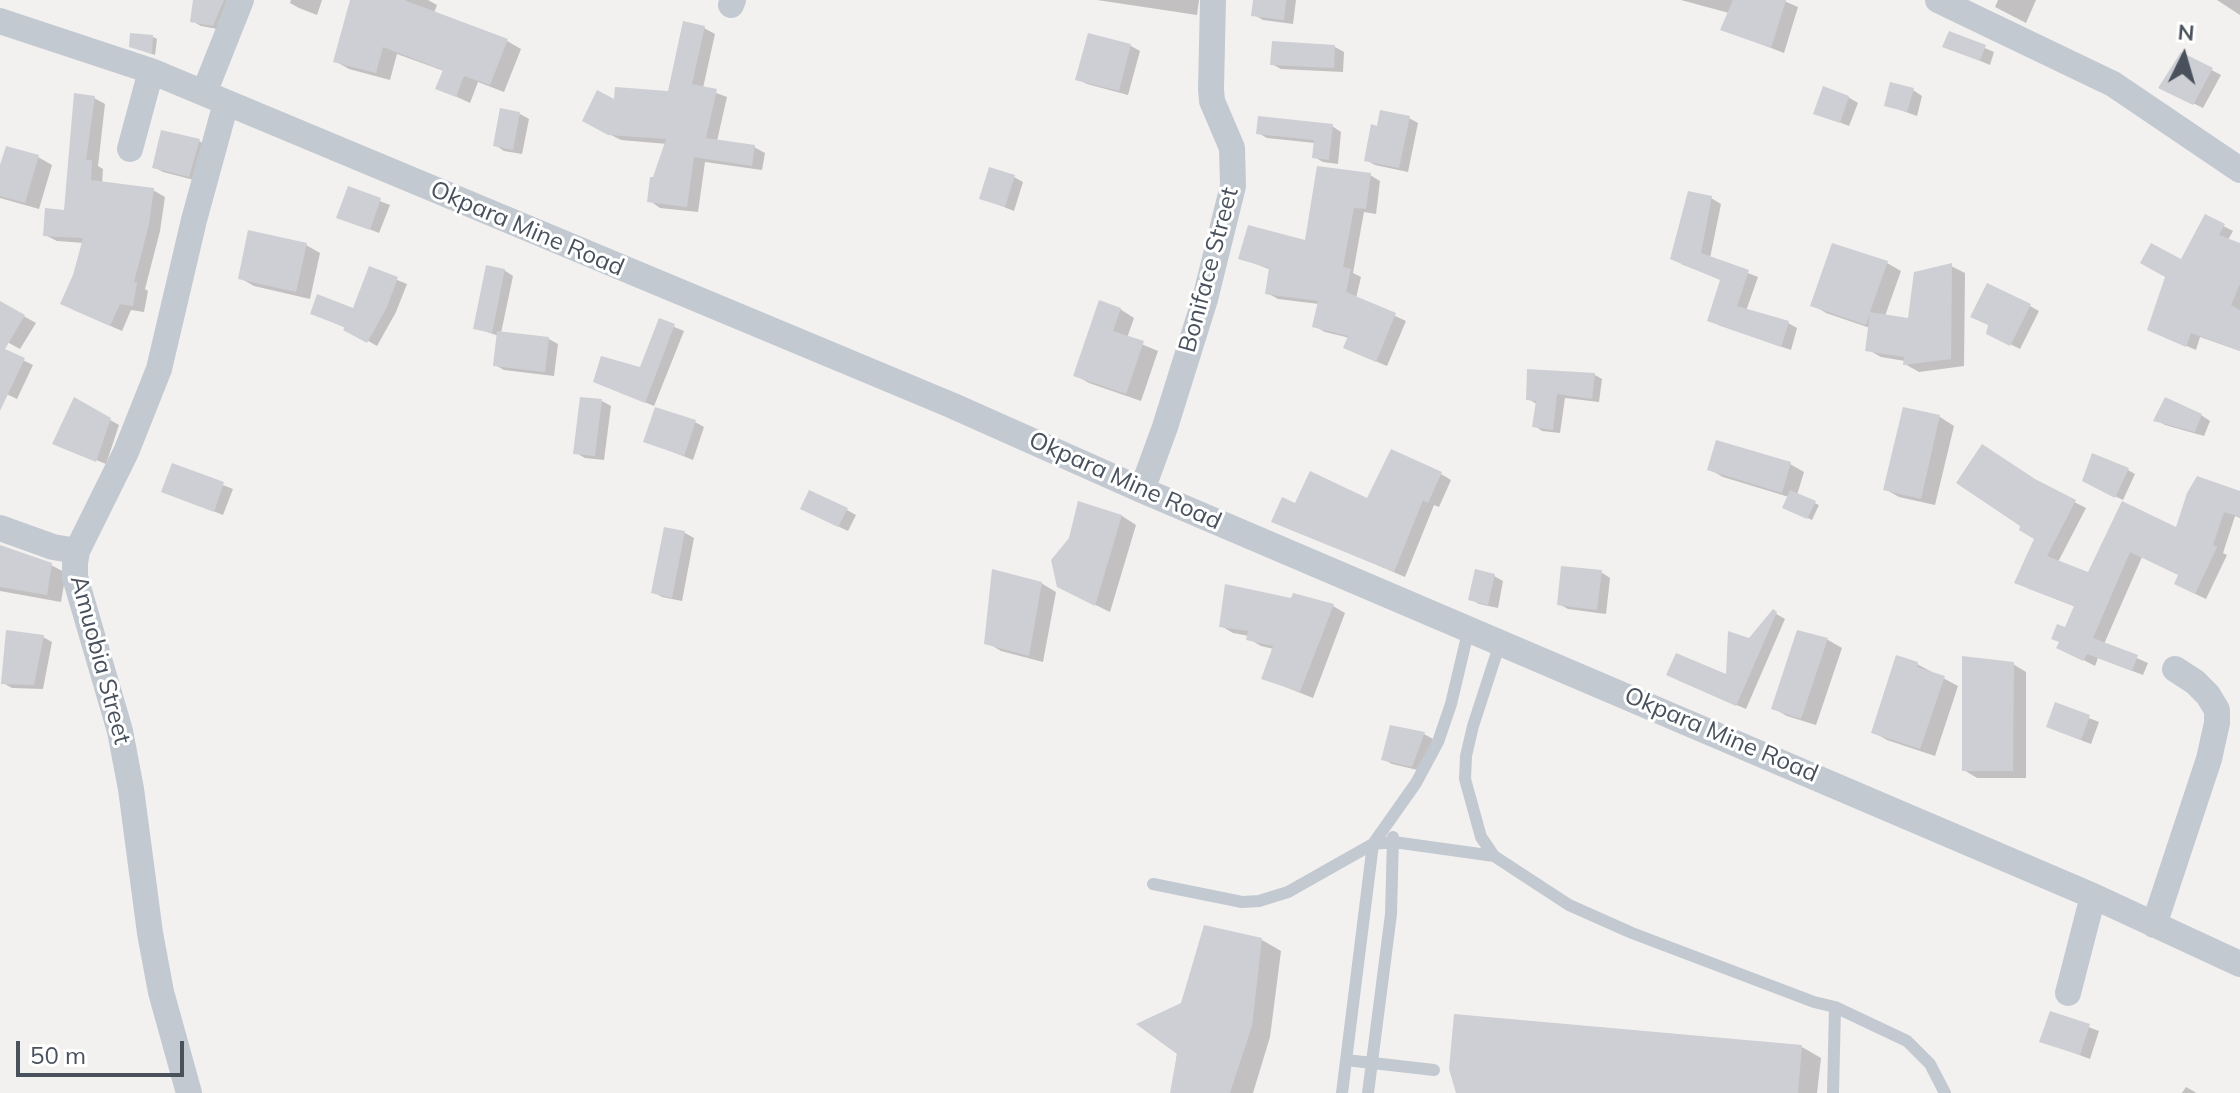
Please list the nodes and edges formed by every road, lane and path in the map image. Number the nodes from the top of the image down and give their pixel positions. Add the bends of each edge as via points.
1 (241, 0) edge
2 (1213, 0) edge
3 (1938, 0) edge
4 (0, 21) edge
5 (151, 71) junction
6 (215, 98) junction
7 (130, 149) dead end
8 (2240, 170) edge
9 (1142, 490) junction
10 (0, 528) edge
11 (77, 551) junction
12 (1469, 628) junction
13 (1501, 641) junction
14 (2175, 669) dead end
15 (1388, 823) junction
16 (1394, 842) junction
17 (1373, 844) junction
18 (1494, 856) junction
19 (1153, 884) dead end
20 (2093, 896) junction
21 (2154, 925) junction
22 (2240, 964) edge
23 (2068, 993) dead end
24 (1835, 1007) junction
25 (1346, 1060) junction
26 (1372, 1064) junction
27 (1434, 1070) dead end
28 (189, 1093) edge
29 (1342, 1093) edge
30 (1368, 1093) edge
31 (1833, 1093) edge
32 (1945, 1093) edge

1 - 6 street, Amuobia Street
2 - 9 street, Boniface Street via 1212,101 1232,148 1233,186 1205,299
3 - 8 street via 2113,84
4 - 5 street, Okpara Mine Road
5 - 6 street, Okpara Mine Road
5 - 7 street
6 - 9 street, Okpara Mine Road
6 - 11 street, Amuobia Street via 210,153 159,369 126,452
9 - 12 street, Okpara Mine Road
10 - 11 street
11 - 28 street, Amuobia Street via 75,577 120,731 161,992
12 - 13 street, Okpara Mine Road
12 - 15 lane via 1438,742
13 - 18 lane via 1473,726 1465,779 1481,837
13 - 20 street, Okpara Mine Road
14 - 21 street via 2208,695 2217,723
15 - 16 lane
15 - 17 lane
16 - 17 lane
16 - 18 lane
16 - 26 lane via 1391,914
17 - 19 lane via 1288,892 1259,901
17 - 25 lane
18 - 24 lane via 1569,905
20 - 21 street, Okpara Mine Road
20 - 23 street
21 - 22 street, Okpara Mine Road
24 - 31 lane
24 - 32 lane via 1907,1041 1930,1064
25 - 26 lane
25 - 29 lane
26 - 27 lane
26 - 30 lane

